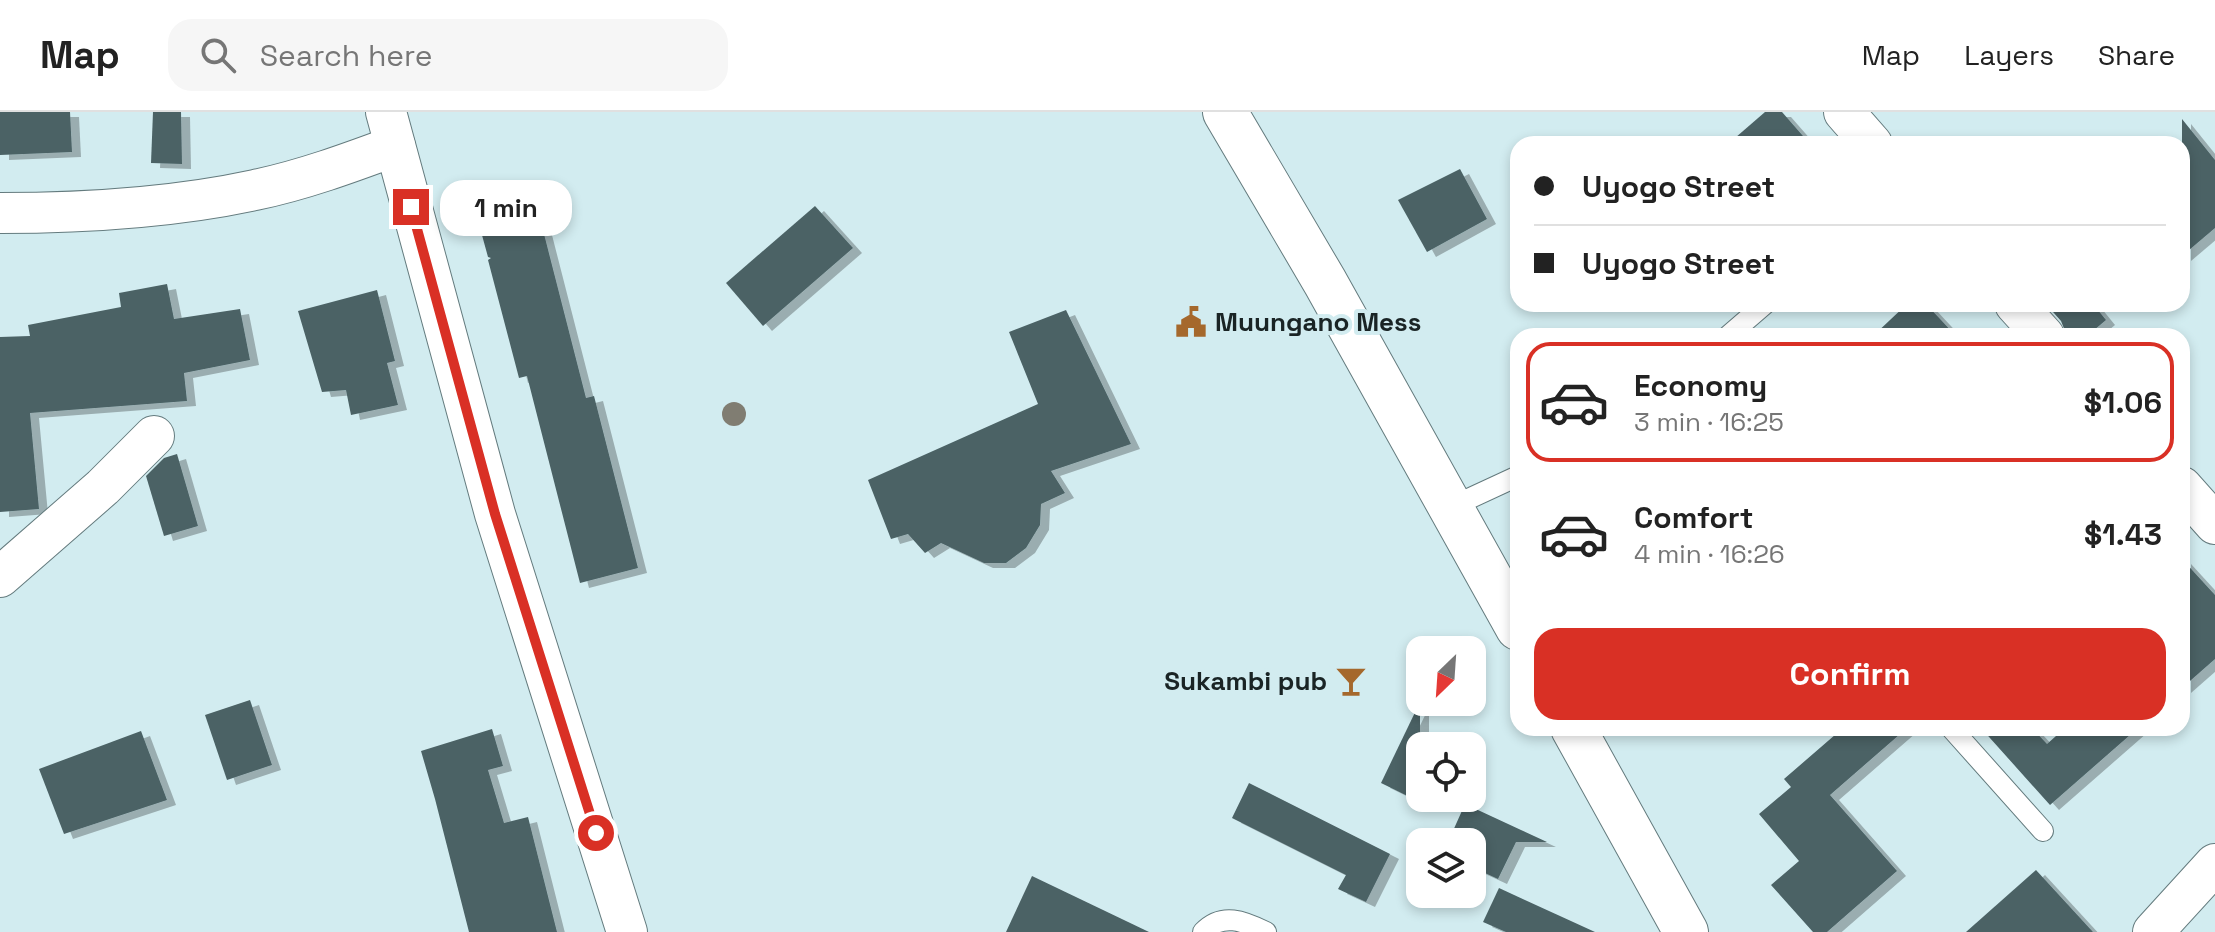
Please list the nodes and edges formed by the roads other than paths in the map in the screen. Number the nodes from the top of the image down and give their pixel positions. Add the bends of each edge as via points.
1 (1225, 112) edge
2 (1844, 112) edge
3 (390, 129) edge
4 (1865, 136) edge
5 (0, 213) edge
6 (1756, 312) edge
7 (2022, 312) edge
8 (1737, 328) edge
9 (2037, 328) edge
10 (154, 436) dead end
11 (1510, 480) edge
12 (2190, 496) edge
13 (1451, 507) junction
14 (2215, 524) edge
15 (0, 577) edge
16 (1510, 614) edge
17 (1577, 736) edge
18 (1958, 736) edge
19 (2043, 831) dead end
20 (2215, 864) edge
21 (1256, 930) edge
22 (627, 932) edge
23 (1203, 932) edge
24 (1686, 932) edge
25 (2153, 932) edge

1 - 13 main road
2 - 4 street
3 - 5 street via 328,171 255,190 161,205
3 - 22 street via 495,514
6 - 8 lane
7 - 9 street
10 - 15 street
11 - 13 lane
12 - 14 street
13 - 16 main road
17 - 24 main road
18 - 19 lane
20 - 25 street
21 - 23 lane via 1235,920 1218,920

